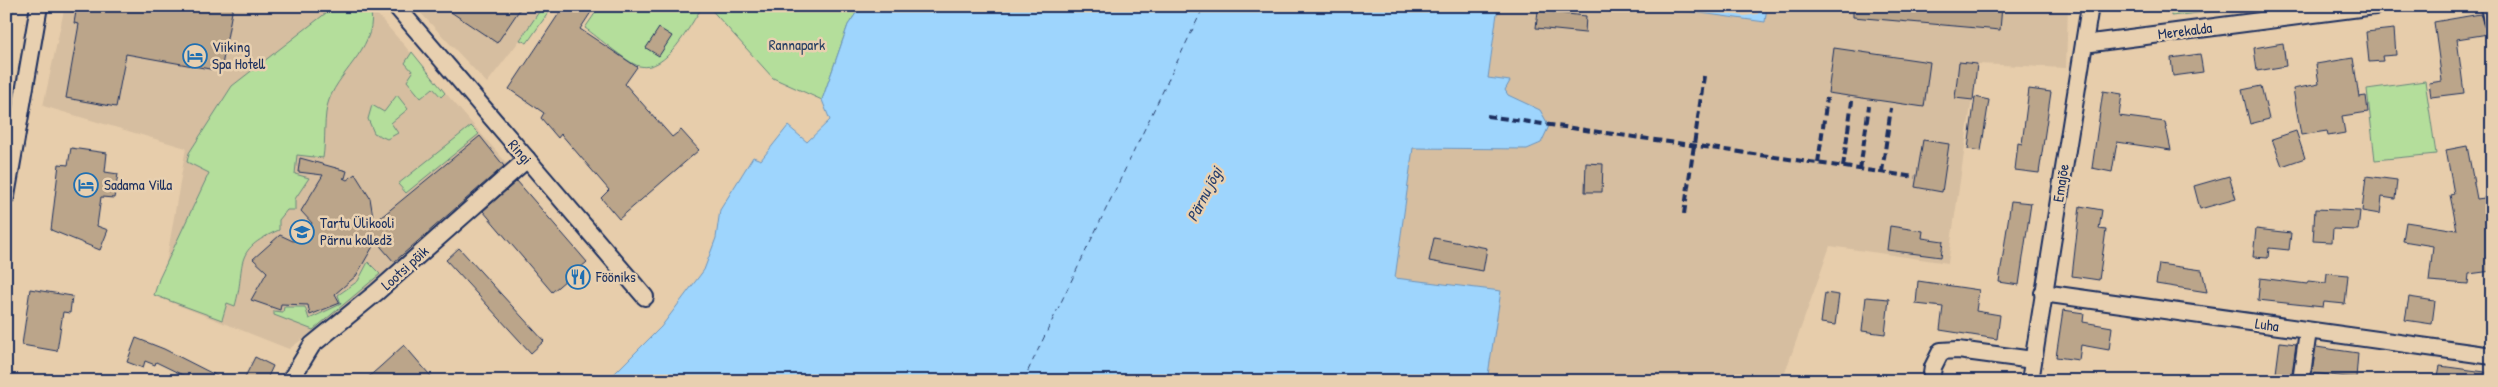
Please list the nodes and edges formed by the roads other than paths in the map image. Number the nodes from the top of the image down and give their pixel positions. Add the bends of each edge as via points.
1 (39, 6) edge
2 (396, 6) edge
3 (2090, 6) edge
4 (2375, 6) edge
5 (2489, 6) edge
6 (2492, 21) edge
7 (2084, 44) junction
8 (527, 159) junction
9 (6, 196) edge
10 (2043, 293) junction
11 (645, 297) dead end
12 (2308, 331) junction
13 (2492, 356) edge
14 (2033, 360) junction
15 (290, 381) edge
16 (1931, 381) edge
17 (2030, 381) edge
18 (2301, 381) edge

1 - 9 street
2 - 8 street, Ringi
3 - 7 street, Emajõe
4 - 7 street, Merekalda
5 - 6 street
7 - 10 street, Emajõe
8 - 11 street, Ringi
8 - 15 street, Lootsi põik via 312,345
10 - 12 street, Luha
10 - 14 street, Emajõe
12 - 13 street, Luha
12 - 18 street
14 - 16 street via 1958,350 1941,351 1933,367
14 - 17 street, Emajõe

